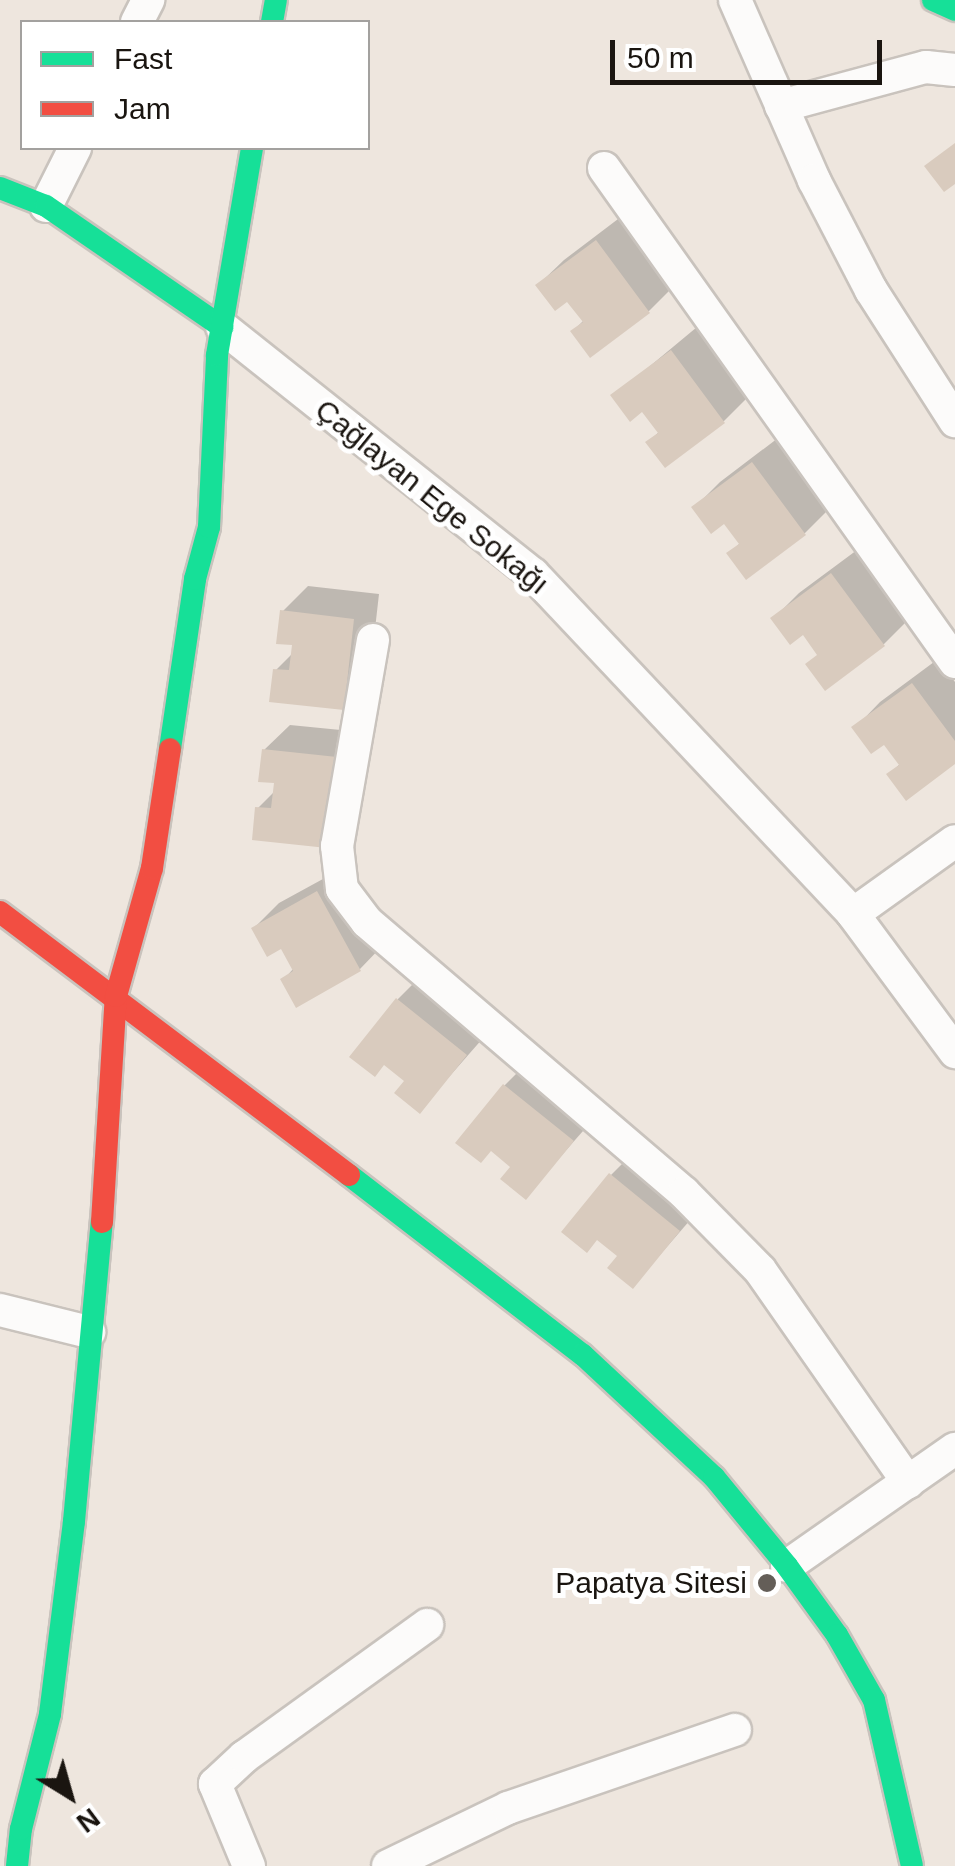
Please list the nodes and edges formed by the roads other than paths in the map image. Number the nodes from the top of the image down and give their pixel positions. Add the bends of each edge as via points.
1 (735, 0) edge
2 (933, 0) edge
3 (955, 10) edge
4 (955, 70) edge
5 (781, 106) junction
6 (74, 150) edge
7 (252, 150) edge
8 (604, 168) dead end
9 (0, 188) edge
10 (46, 206) junction
11 (222, 327) junction
12 (955, 421) edge
13 (373, 640) dead end
14 (955, 662) edge
15 (955, 840) edge
16 (0, 912) edge
17 (853, 914) junction
18 (116, 996) junction
19 (955, 1052) edge
20 (0, 1310) edge
21 (90, 1332) junction
22 (955, 1449) edge
23 (908, 1482) junction
24 (788, 1566) junction
25 (427, 1625) dead end
26 (735, 1730) dead end
27 (10, 1824) edge
28 (17, 1866) edge
29 (249, 1866) edge
30 (388, 1866) edge
31 (912, 1866) edge

1 - 5 street
2 - 3 street
4 - 5 street via 926,67
5 - 12 street via 871,290
6 - 10 street
7 - 11 street
8 - 14 street
9 - 10 street, Çağlayan Ege Sokağı
10 - 11 street, Çağlayan Ege Sokağı
11 - 17 street, Çağlayan Ege Sokağı via 533,574
11 - 18 street via 209,527 195,580 152,868
13 - 23 street via 337,846 342,889 367,922 684,1193 760,1270
15 - 17 street
16 - 18 street
17 - 19 street, Çağlayan Ege Sokağı
18 - 21 street
18 - 24 street via 583,1356 714,1477
20 - 21 street
21 - 27 street via 50,1714
22 - 23 street
23 - 24 street
24 - 31 street via 874,1700
25 - 29 street via 215,1784
26 - 30 street via 508,1808
27 - 28 street

